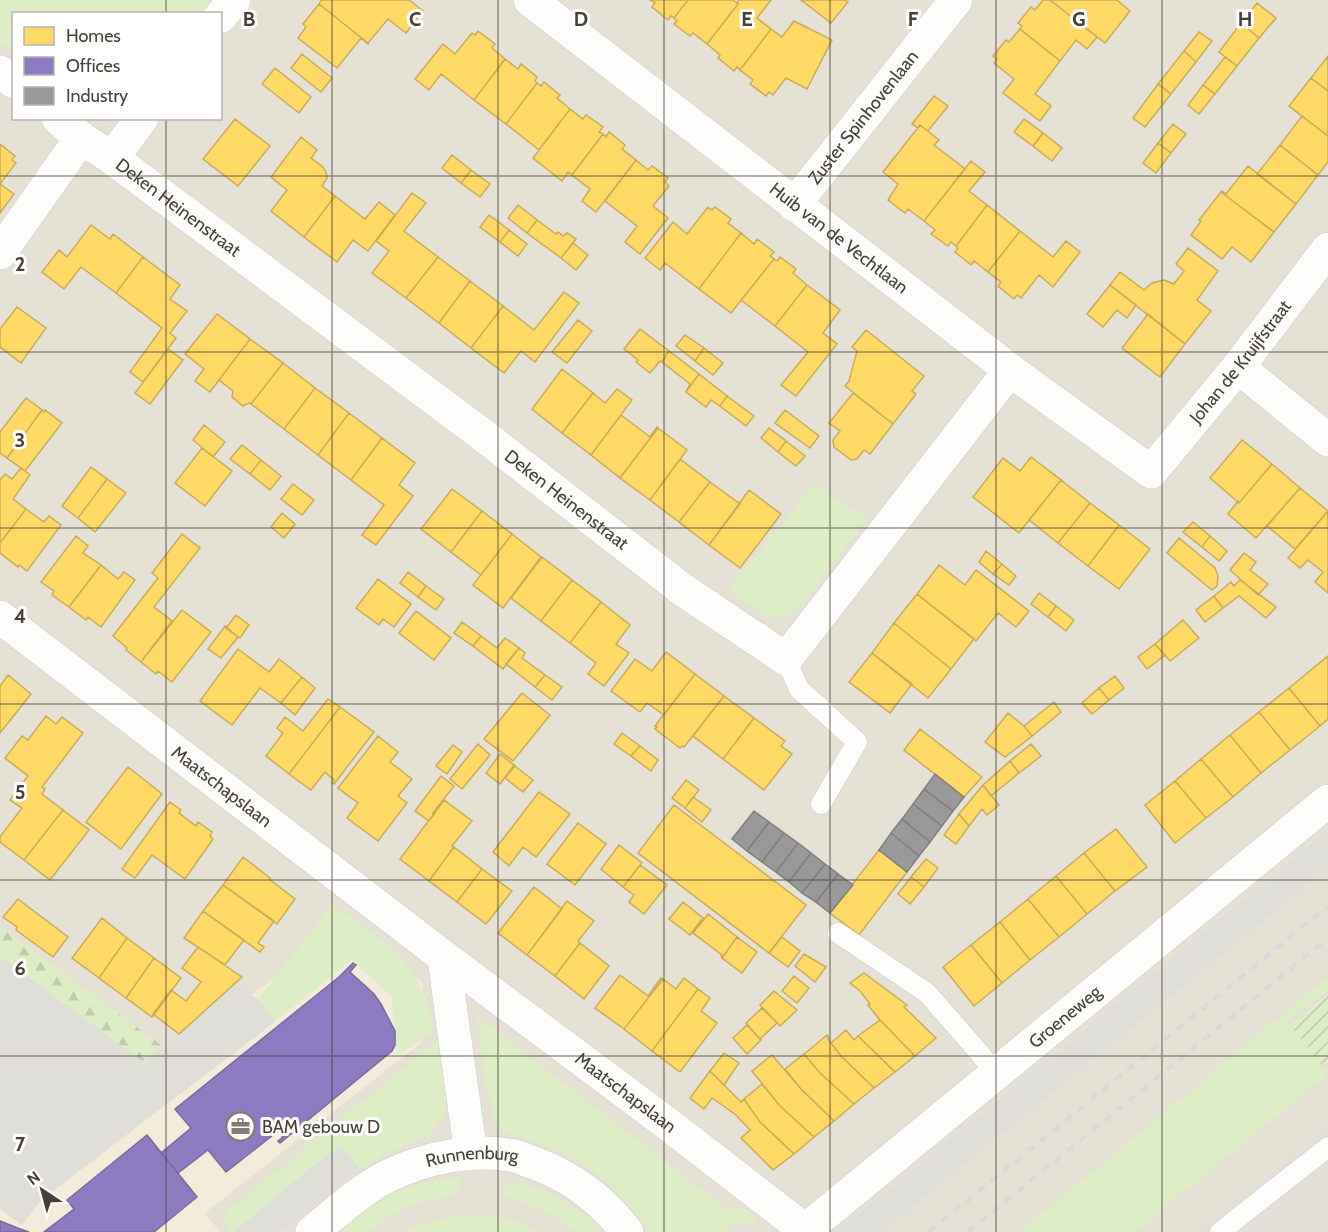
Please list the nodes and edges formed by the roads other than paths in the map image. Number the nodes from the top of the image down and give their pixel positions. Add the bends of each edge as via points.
1 (234, 0) edge
2 (530, 0) edge
3 (956, 0) edge
4 (222, 15) edge
5 (140, 120) edge
6 (70, 128) edge
7 (112, 158) junction
8 (794, 205) junction
9 (1328, 249) edge
10 (0, 253) edge
11 (1238, 367) junction
12 (1010, 370) junction
13 (1328, 440) edge
14 (1151, 472) joint
15 (0, 617) edge
16 (786, 659) junction
17 (1328, 801) edge
18 (821, 804) dead end
19 (838, 933) dead end
20 (444, 957) junction
21 (996, 1074) junction
22 (1328, 1147) edge
23 (471, 1154) junction
24 (804, 1231) edge
25 (312, 1232) edge
26 (627, 1232) edge
27 (1220, 1232) edge

1 - 4 street
2 - 8 street, Huib van de Vechtlaan
3 - 8 street, Zuster Spinhovenlaan
5 - 7 street
6 - 7 street, Deken Heinenstraat
6 - 10 street
7 - 16 street, Deken Heinenstraat via 683,590
8 - 12 street, Huib van de Vechtlaan
9 - 11 street, Johan de Kruijfstraat
11 - 13 street
11 - 14 street, Johan de Kruijfstraat
12 - 14 street, Huib van de Vechtlaan
12 - 16 street
15 - 20 street, Maatschapslaan
16 - 18 lane via 799,689 857,742
17 - 21 street, Groeneweg
19 - 21 lane via 927,993
20 - 23 street
20 - 24 street, Maatschapslaan
21 - 24 street, Groeneweg
22 - 27 lane
23 - 25 street, Runnenburg via 413,1165 388,1176
23 - 26 street, Runnenburg via 517,1156 567,1178 612,1212

